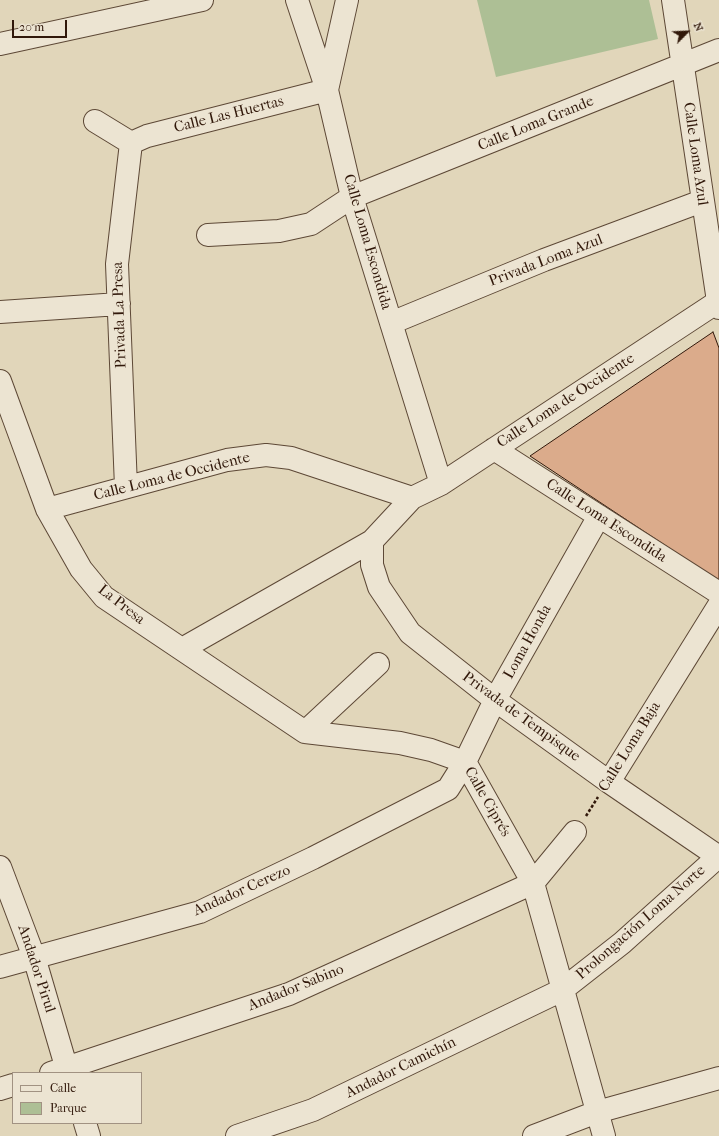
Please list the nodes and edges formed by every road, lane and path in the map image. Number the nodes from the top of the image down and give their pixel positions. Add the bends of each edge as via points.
1 (202, 0) edge
2 (297, 0) edge
3 (348, 0) edge
4 (673, 0) edge
5 (0, 44) edge
6 (719, 50) edge
7 (683, 65) junction
8 (327, 90) junction
9 (95, 121) dead end
10 (131, 143) junction
11 (352, 197) junction
12 (702, 201) junction
13 (208, 235) dead end
14 (718, 303) edge
15 (119, 304) junction
16 (0, 312) edge
17 (391, 323) junction
18 (0, 381) edge
19 (494, 449) junction
20 (441, 484) junction
21 (126, 487) junction
22 (412, 498) junction
23 (47, 509) junction
24 (599, 516) junction
25 (372, 540) junction
26 (719, 593) edge
27 (719, 605) edge
28 (182, 650) junction
29 (378, 664) dead end
30 (495, 700) junction
31 (305, 732) junction
32 (465, 762) junction
33 (609, 782) junction
34 (448, 789) joint
35 (575, 832) joint
36 (719, 857) edge
37 (0, 867) edge
38 (533, 883) junction
39 (34, 957) junction
40 (0, 967) edge
41 (562, 990) junction
42 (62, 1071) edge
43 (719, 1078) edge
44 (12, 1085) edge
45 (0, 1089) edge
46 (597, 1112) junction
47 (85, 1124) edge
48 (89, 1136) edge
49 (237, 1136) edge
50 (534, 1136) edge
51 (604, 1136) edge

1 - 5 street
2 - 8 street, Calle Loma Escondida
3 - 8 street
4 - 7 street, Calle Loma Azul
6 - 7 street, Calle Loma Grande
7 - 11 street, Calle Loma Grande
7 - 12 street, Calle Loma Azul
8 - 10 street, Calle Las Huertas via 147,136
8 - 11 street, Calle Loma Escondida
9 - 10 street
10 - 15 street, Privada La Presa via 117,264
11 - 13 street, Calle Loma Grande via 311,224 293,229
11 - 17 street, Calle Loma Escondida
12 - 14 street, Calle Loma Azul
12 - 17 street, Privada Loma Azul via 544,260
14 - 19 street, Calle Loma de Occidente
15 - 16 street
15 - 21 street, Privada La Presa
17 - 20 street, Calle Loma Escondida
18 - 23 street, La Presa
19 - 20 street, Calle Loma de Occidente
19 - 24 street, Calle Loma Escondida
20 - 22 street, Calle Loma de Occidente
21 - 22 street, Calle Loma de Occidente via 227,460 266,455 291,458
21 - 23 street, Calle Loma de Occidente
22 - 25 street, Calle Loma de Occidente
23 - 28 street, La Presa via 81,570 104,597
24 - 26 street, Calle Loma Escondida
24 - 30 street, Loma Honda
25 - 28 street, Calle Loma de Occidente
25 - 30 street, Privada de Tempisque via 372,565 379,587 410,633
27 - 33 street, Calle Loma Baja
28 - 31 street, Calle Ciprés
29 - 31 street
30 - 32 street, Loma Honda
30 - 33 street, Privada de Tempisque
31 - 32 street, Calle Ciprés via 400,743
32 - 34 street, Loma Honda
32 - 38 street, Calle Ciprés
33 - 35 path, Calle Loma Baja
33 - 36 street, Privada de Tempisque
34 - 39 street, Andador Cerezo via 314,858 200,912
35 - 38 street
36 - 41 street, Prolongación Loma Norte via 622,943
37 - 39 street, Andador Pirul
38 - 41 street, Calle Ciprés
38 - 42 street, Andador Sabino via 289,994
39 - 40 street, Andador Cerezo
39 - 42 street, Andador Pirul
41 - 46 street, Calle Ciprés
41 - 49 street, Andador Camichín via 314,1110
43 - 46 street
44 - 45 street
46 - 50 street
46 - 51 street, Calle Ciprés
47 - 48 street

